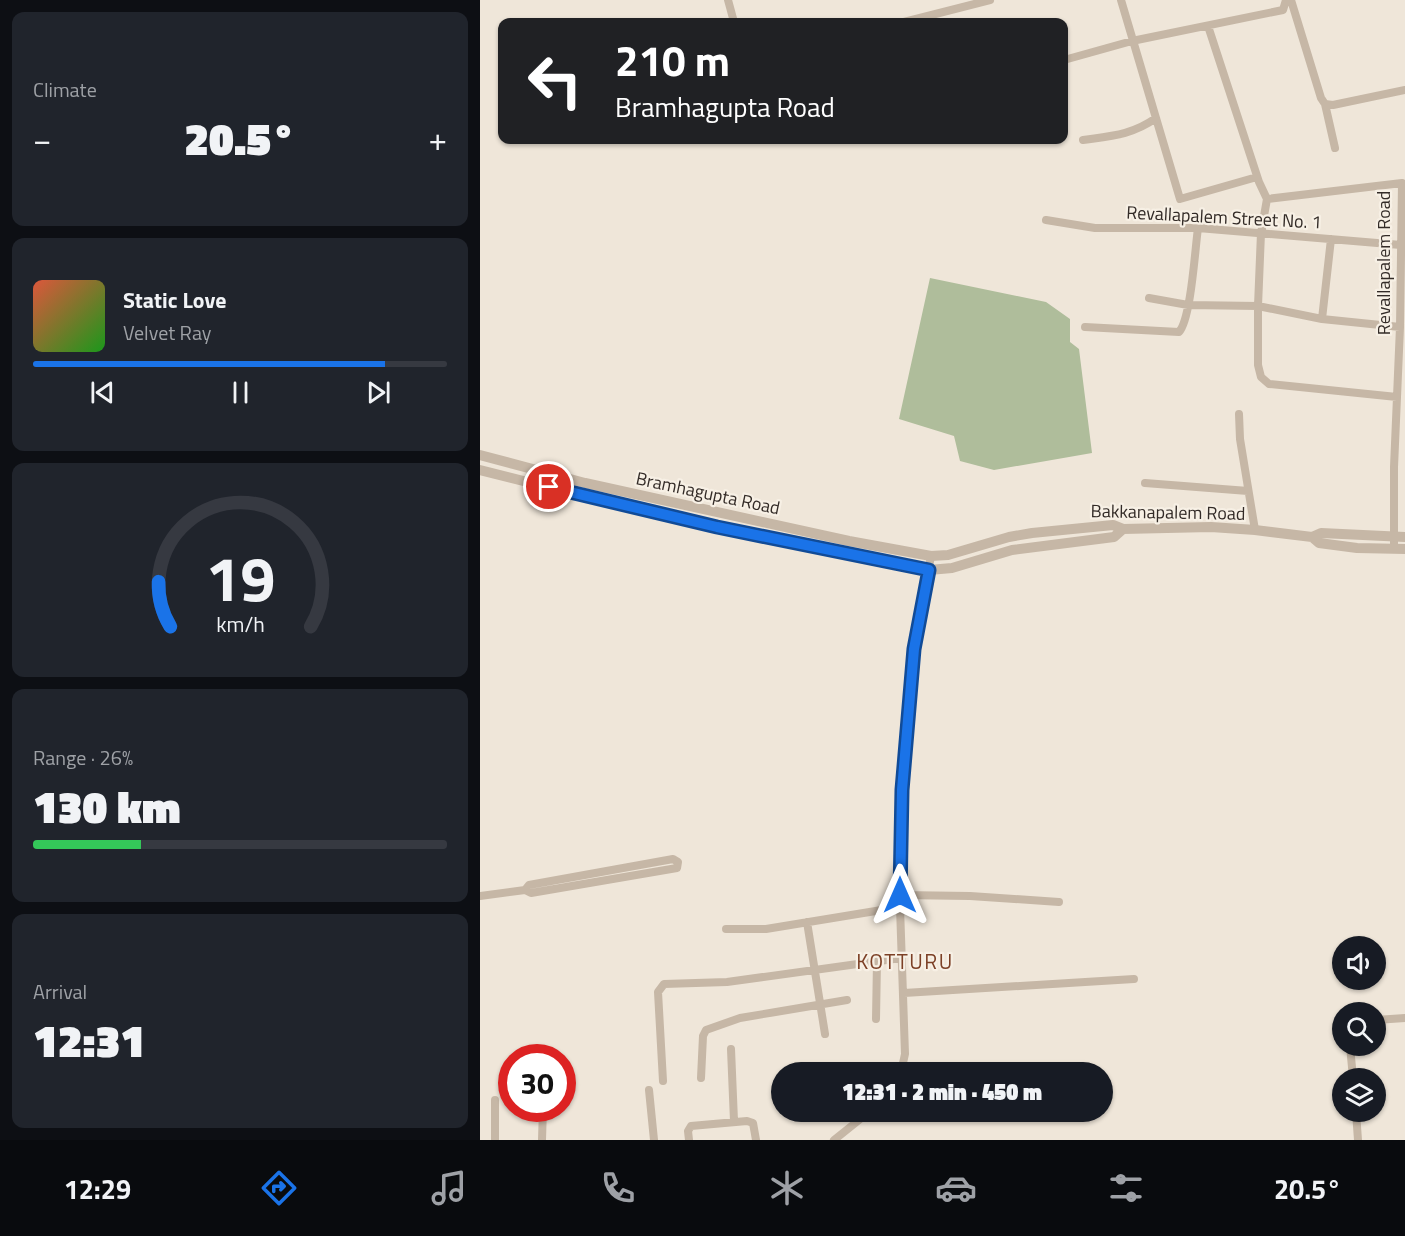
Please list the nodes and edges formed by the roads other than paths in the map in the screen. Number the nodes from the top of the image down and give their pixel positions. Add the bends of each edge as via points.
1 (728, 0) edge
2 (990, 0) edge
3 (1121, 0) edge
4 (1286, 0) edge
5 (1290, 0) edge
6 (733, 18) edge
7 (920, 18) edge
8 (1208, 26) junction
9 (1132, 41) junction
10 (1068, 59) edge
11 (1405, 90) edge
12 (1325, 104) junction
13 (1156, 118) junction
14 (1083, 140) dead end
15 (1335, 148) dead end
16 (1257, 177) junction
17 (1404, 182) edge
18 (1267, 199) junction
19 (1046, 220) dead end
20 (1198, 228) junction
21 (1261, 233) junction
22 (1331, 239) junction
23 (1401, 245) junction
24 (1149, 298) dead end
25 (1188, 305) junction
26 (1258, 306) junction
27 (1322, 319) junction
28 (1085, 327) dead end
29 (1400, 327) junction
30 (1397, 398) junction
31 (1239, 414) dead end
32 (480, 455) edge
33 (480, 470) edge
34 (1145, 483) dead end
35 (1248, 491) junction
36 (1123, 529) junction
37 (1255, 530) junction
38 (1312, 537) junction
39 (1393, 537) junction
40 (1405, 537) edge
41 (1399, 549) edge
42 (931, 556) junction
43 (929, 570) junction
44 (525, 890) junction
45 (900, 895) junction
46 (480, 896) edge
47 (1059, 903) dead end
48 (900, 907) junction
49 (807, 922) junction
50 (726, 929) dead end
51 (901, 958) junction
52 (877, 961) junction
53 (816, 969) junction
54 (1134, 979) dead end
55 (904, 993) junction
56 (848, 1000) dead end
57 (821, 1004) junction
58 (1405, 1018) edge
59 (876, 1019) dead end
60 (1386, 1019) edge
61 (825, 1034) dead end
62 (731, 1049) dead end
63 (903, 1062) edge
64 (701, 1078) dead end
65 (663, 1081) dead end
66 (649, 1090) dead end
67 (495, 1100) dead end
68 (734, 1121) junction
69 (543, 1122) edge
70 (856, 1122) edge
71 (1357, 1122) edge
72 (495, 1140) edge
73 (542, 1140) edge
74 (647, 1140) edge
75 (654, 1140) edge
76 (688, 1140) edge
77 (756, 1140) edge
78 (834, 1140) edge
79 (1358, 1140) edge

1 - 6 street
2 - 7 street
3 - 9 street
4 - 8 street via 1283,10
5 - 12 street
8 - 9 street
8 - 16 street
9 - 10 street
9 - 13 street
11 - 12 street
12 - 15 street
13 - 14 street via 1141,129 1118,136
13 - 16 street via 1180,199
16 - 18 street
17 - 18 street, Revallapalem Road
17 - 23 street, Revallapalem Road
18 - 21 street
19 - 20 street, Revallapalem Street No. 1 via 1095,228
20 - 21 street, Revallapalem Street No. 1
20 - 25 street
21 - 22 street, Revallapalem Street No. 1
21 - 26 street
22 - 23 street, Revallapalem Street No. 1
22 - 27 street
23 - 29 street, Revallapalem Road
24 - 25 street
25 - 26 street
25 - 28 street via 1179,332
26 - 27 street
26 - 30 street via 1258,365 1261,377 1269,384
27 - 29 street
29 - 30 street, Revallapalem Road
30 - 39 street, Revallapalem Road
31 - 35 street
32 - 42 street, Bramhagupta Road via 585,483
33 - 43 street, Bramhagupta Road via 651,512
34 - 35 street
35 - 37 street
36 - 37 street, Bakkanapalem Road
36 - 42 street, Bakkanapalem Road via 1113,525 1032,533
36 - 43 street, Bramhagupta Road via 1114,537 1012,550 952,568
37 - 38 street, Bakkanapalem Road
38 - 39 street via 1321,533
38 - 41 street, Bakkanapalem Road via 1319,543
39 - 40 street
39 - 41 street, Revallapalem Road
42 - 43 street
43 - 45 street via 914,649 902,790
44 - 44 street via 529,885 673,859 678,862 677,868 531,893
44 - 46 street
45 - 47 street
45 - 48 street
48 - 49 street
48 - 51 street
49 - 50 street via 755,930
49 - 53 street
51 - 52 street
51 - 55 street
52 - 53 street
52 - 59 street
53 - 57 street
53 - 65 street via 727,982 670,982 660,987
54 - 55 street
55 - 63 street
56 - 57 street
57 - 61 street
57 - 64 street via 740,1018 706,1030
58 - 60 street
62 - 68 street
66 - 75 street
67 - 72 street
68 - 76 street via 691,1126
68 - 77 street via 753,1123
69 - 73 street
70 - 78 street
71 - 79 street
74 - 75 street

